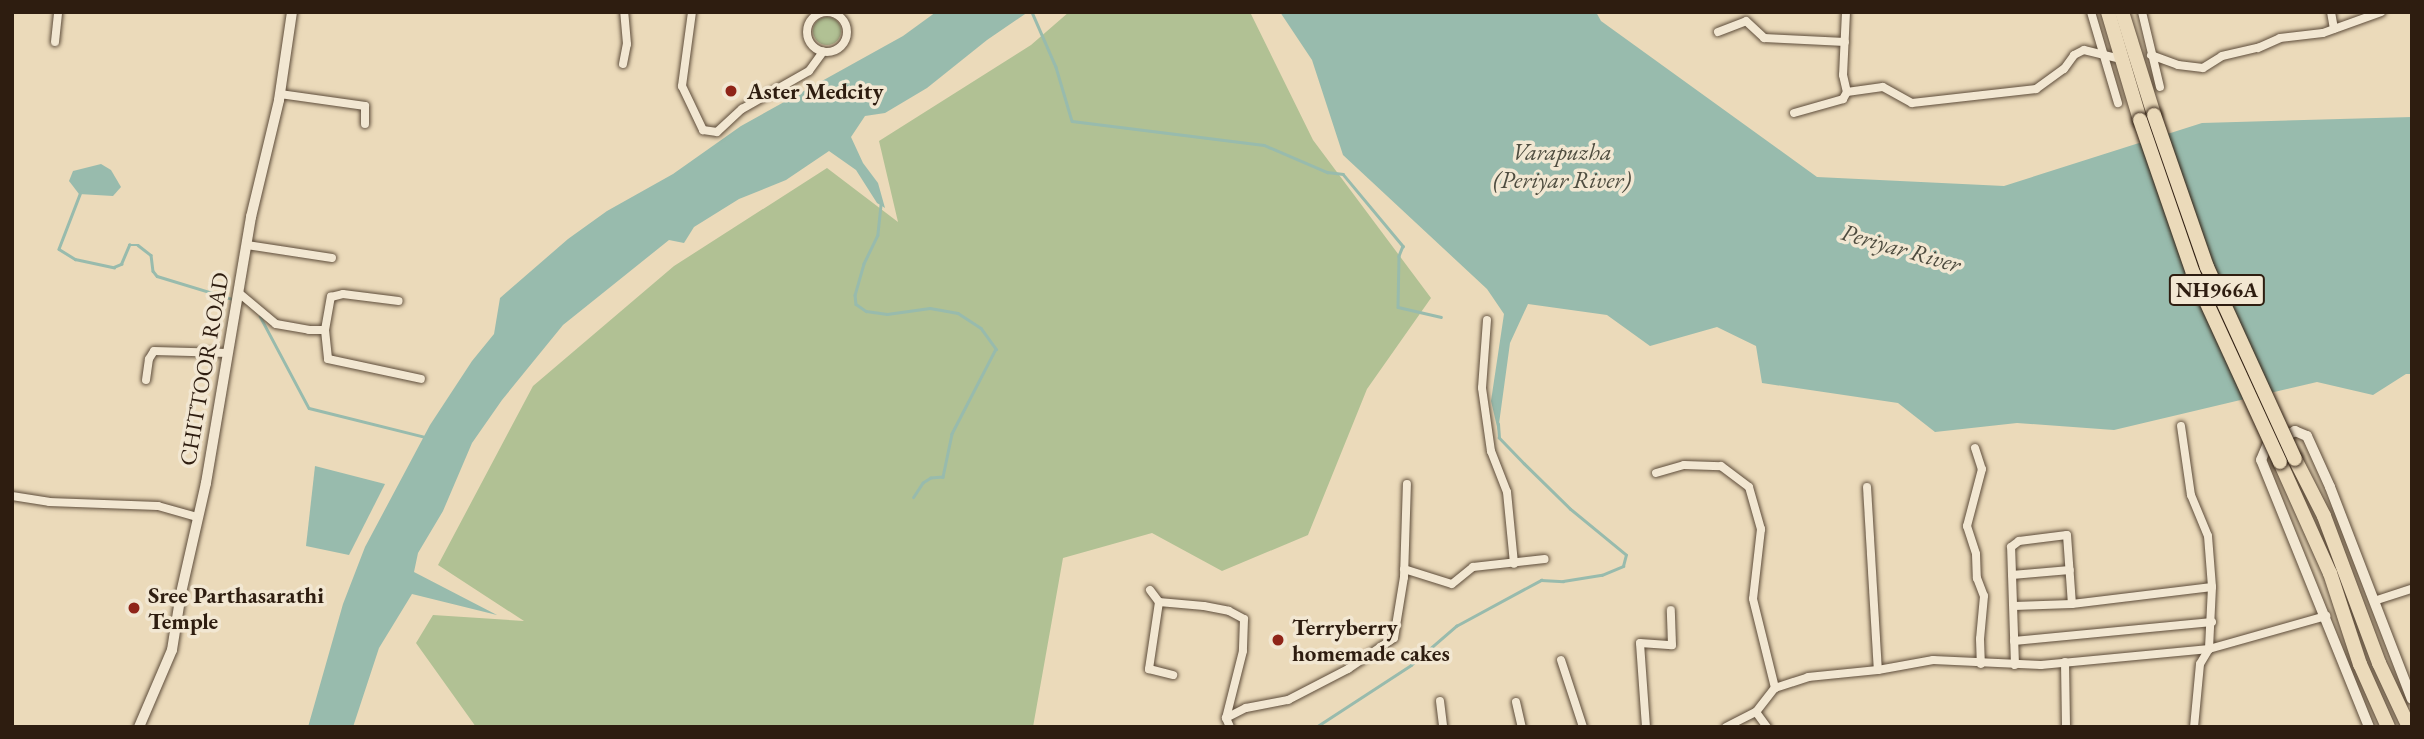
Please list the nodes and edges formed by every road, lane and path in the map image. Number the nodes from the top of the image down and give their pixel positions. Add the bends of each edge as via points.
1 (58, 12) edge
2 (292, 12) edge
3 (624, 12) edge
4 (692, 12) edge
5 (823, 12) edge
6 (1846, 12) edge
7 (2091, 12) edge
8 (2108, 12) edge
9 (2122, 12) edge
10 (2142, 12) edge
11 (2331, 12) edge
12 (2381, 12) edge
13 (834, 13) edge
14 (2334, 29) junction
15 (1718, 33) dead end
16 (55, 42) dead end
17 (1845, 42) junction
18 (823, 52) junction
19 (2152, 55) junction
20 (2106, 57) junction
21 (2117, 58) dead end
22 (623, 64) dead end
23 (2160, 87) dead end
24 (1847, 92) junction
25 (280, 94) junction
26 (2118, 103) dead end
27 (1794, 113) dead end
28 (2147, 117) junction
29 (365, 124) dead end
30 (247, 245) junction
31 (332, 258) dead end
32 (239, 293) junction
33 (398, 301) dead end
34 (1487, 320) dead end
35 (325, 330) junction
36 (228, 353) junction
37 (421, 379) dead end
38 (146, 380) dead end
39 (2181, 426) dead end
40 (1975, 448) dead end
41 (2288, 461) junction
42 (1656, 473) dead end
43 (1407, 484) dead end
44 (1867, 487) dead end
45 (12, 496) edge
46 (197, 517) junction
47 (1545, 559) dead end
48 (1514, 564) junction
49 (1404, 569) junction
50 (2070, 570) junction
51 (2012, 575) junction
52 (2212, 587) junction
53 (2412, 589) edge
54 (1150, 590) dead end
55 (2374, 601) junction
56 (1159, 602) junction
57 (2072, 604) junction
58 (2014, 606) junction
59 (1671, 610) dead end
60 (2326, 616) junction
61 (2212, 622) junction
62 (2014, 641) junction
63 (2209, 649) junction
64 (1561, 660) dead end
65 (2065, 662) junction
66 (1981, 663) junction
67 (2015, 665) junction
68 (1878, 670) junction
69 (1173, 676) dead end
70 (1775, 688) junction
71 (2412, 699) edge
72 (1440, 701) dead end
73 (1516, 702) dead end
74 (1756, 712) junction
75 (1228, 723) edge
76 (139, 727) edge
77 (1443, 727) edge
78 (1522, 727) edge
79 (1583, 727) edge
80 (1646, 727) edge
81 (1726, 727) edge
82 (1767, 727) edge
83 (2066, 727) edge
84 (2194, 727) edge
85 (2369, 727) edge
86 (2388, 727) edge
87 (2409, 727) edge

1 - 16 street
2 - 25 main road, CHITTOOR ROAD
3 - 22 street via 627,44
4 - 18 street via 682,86 703,130 717,132 742,108 808,71
5 - 13 street
5 - 18 street via 811,21 808,36
6 - 17 street
7 - 20 street
8 - 28 highway, NH966A
9 - 28 highway, NH966A
10 - 19 street
11 - 14 street
12 - 14 street
13 - 18 street via 844,21 847,36 838,49
14 - 19 street via 2280,38 2222,56 2203,68
15 - 17 street via 1746,21 1764,38
17 - 24 street
19 - 23 street
20 - 21 street
20 - 24 street via 2084,50 2036,89 1912,103 1883,87
20 - 26 street
24 - 27 street via 1843,99
25 - 29 street via 365,106
25 - 30 main road, CHITTOOR ROAD
28 - 41 highway, NH966A, bridge via 2193,273
30 - 31 street
30 - 32 main road, CHITTOOR ROAD
32 - 35 street via 276,324
32 - 36 main road, CHITTOOR ROAD
33 - 35 street via 343,294 331,297
34 - 48 street via 1482,388 1491,451 1507,492
35 - 37 street via 328,359
36 - 38 street via 154,351
36 - 46 main road, CHITTOOR ROAD
39 - 52 street via 2191,495 2208,536
40 - 66 street via 1982,469 1967,526 1984,596
41 - 86 highway, NH966A via 2360,664
41 - 87 highway, NH966A via 2324,516 2379,663
42 - 70 street via 1684,465 1721,466 1749,487 1761,529 1753,599
43 - 49 street
44 - 68 street
45 - 46 street via 158,506
46 - 76 main road, CHITTOOR ROAD via 172,650
47 - 48 street
48 - 49 street via 1473,567 1452,584
49 - 75 street via 1394,638 1383,648 1288,701 1246,708
50 - 51 street
50 - 51 street via 2067,536 2020,541 2011,547
50 - 57 street
51 - 58 street
52 - 57 street
52 - 61 street
53 - 55 street
54 - 56 street
55 - 60 street via 2307,436 2295,431 2266,446 2261,460
55 - 71 street
56 - 69 street via 1149,669
56 - 75 street via 1229,611 1244,619 1243,651
57 - 58 street
58 - 62 street
59 - 80 street via 1672,645 1640,643
60 - 63 street
60 - 85 street
61 - 62 street
61 - 63 street
62 - 67 street
63 - 65 street
63 - 84 street via 2200,664
64 - 79 street
65 - 67 street
65 - 83 street
66 - 67 street
66 - 68 street via 1933,660
68 - 70 street via 1808,677
70 - 74 street
72 - 77 street
73 - 78 street
74 - 81 street
74 - 82 street

